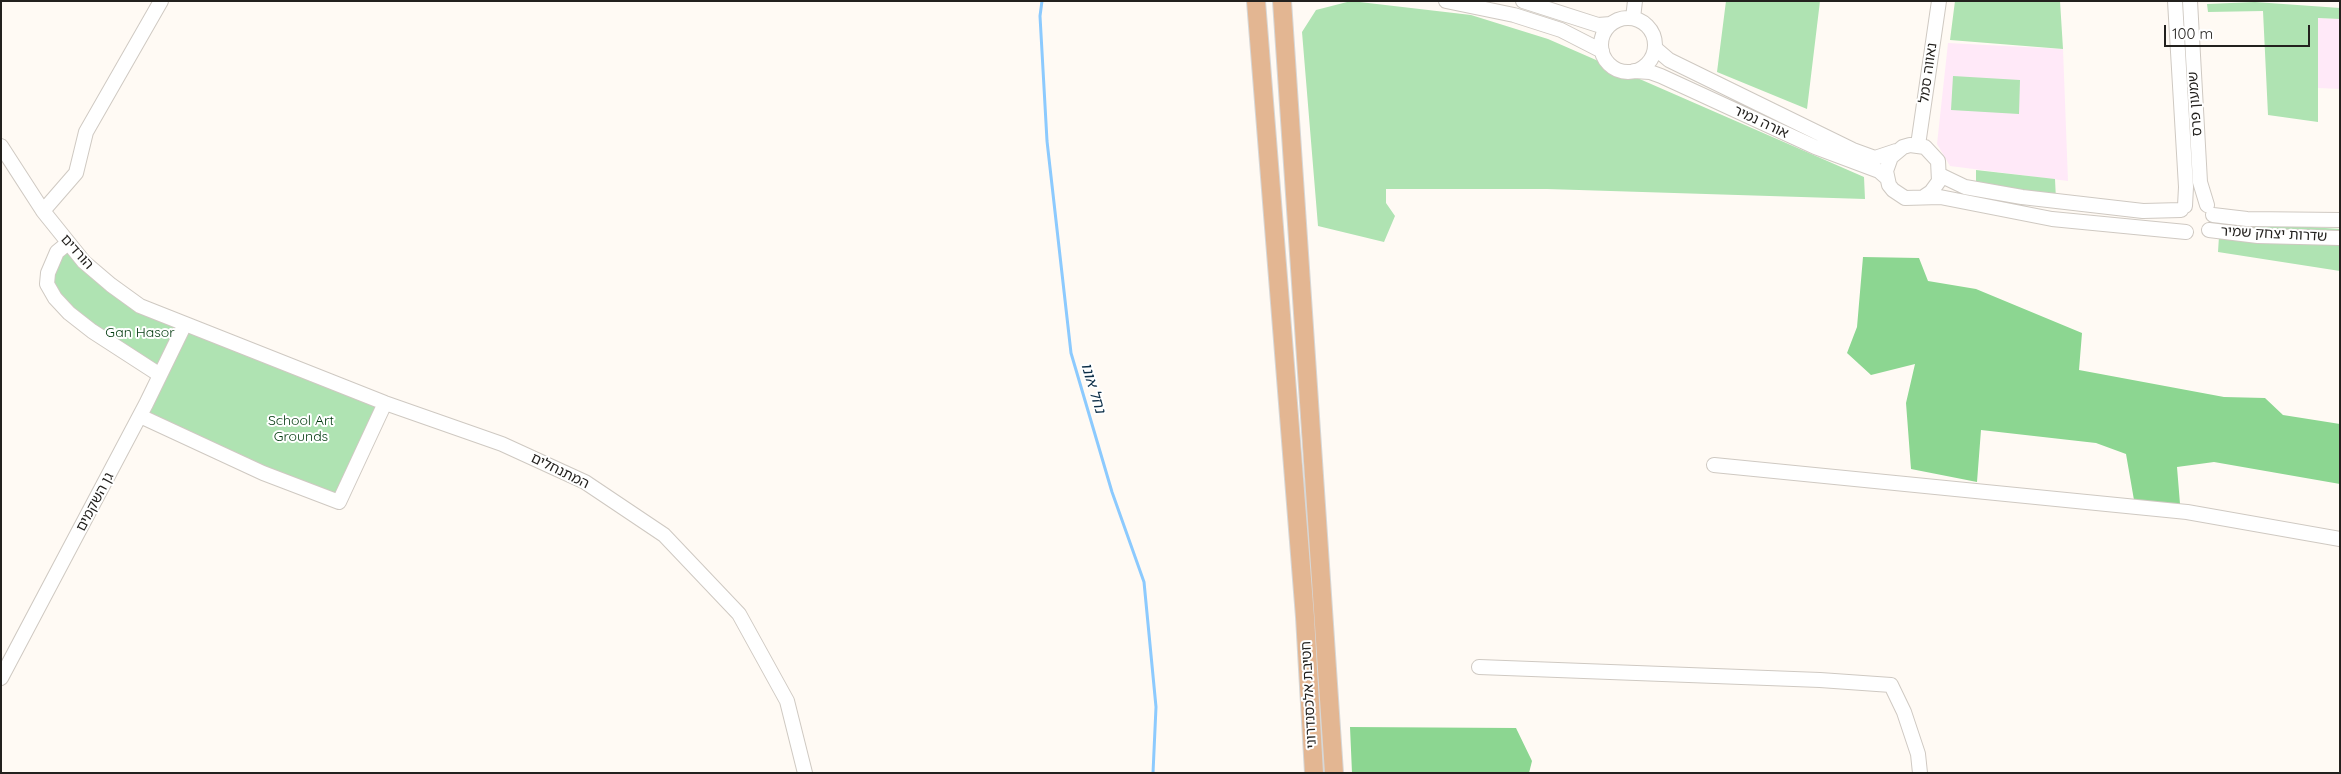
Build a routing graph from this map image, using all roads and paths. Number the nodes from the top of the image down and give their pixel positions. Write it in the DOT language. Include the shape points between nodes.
graph roads {
  1 [pos="161,1"];
  2 [pos="1246,1"];
  3 [pos="1256,1"];
  4 [pos="1282,1"];
  5 [pos="1290,1"];
  6 [pos="1446,1"];
  7 [pos="1524,1"];
  8 [pos="1635,1"];
  9 [pos="1939,1"];
  10 [pos="2175,1"];
  11 [pos="2190,1"];
  12 [pos="1634,18"];
  13 [pos="1284,20"];
  14 [pos="1258,22"];
  15 [pos="1611,24"];
  16 [pos="1655,48"];
  17 [pos="1602,51"];
  18 [pos="1634,71"];
  19 [pos="1918,145"];
  20 [pos="1,146"];
  21 [pos="1896,151"];
  22 [pos="1940,175"];
  23 [pos="1887,178"];
  24 [pos="1925,196"];
  25 [pos="2183,208"];
  26 [pos="2210,210"];
  27 [pos="43,211"];
  28 [pos="2340,220"];
  29 [pos="2209,230"];
  30 [pos="2186,232"];
  31 [pos="2340,238"];
  32 [pos="68,243"];
  33 [pos="185,324"];
  34 [pos="160,375"];
  35 [pos="385,403"];
  36 [pos="140,416"];
  37 [pos="1714,466"];
  38 [pos="2340,539"];
  39 [pos="1479,667"];
  40 [pos="1,678"];
  41 [pos="805,773"];
  42 [pos="1314,773"];
  43 [pos="1334,773"];
  44 [pos="1920,773"];
  1 -- 27 [label="street" via="86,132 76,173"];
  2 -- 14 [label="street"];
  3 -- 14 [label="main road, חטיבת אלכסנדרוני"];
  4 -- 13 [label="main road, חטיבת אלכסנדרוני"];
  5 -- 13 [label="main road"];
  6 -- 17 [label="street" via="1514,15 1561,30"];
  7 -- 15 [label="street" via="1598,25"];
  8 -- 12 [label="street"];
  9 -- 19 [label="street, נאווה סמל"];
  10 -- 25 [label="street, שמעון פרס" via="2186,192"];
  11 -- 26 [label="street, שמעון פרס" via="2200,182"];
  12 -- 15 [label="street"];
  12 -- 16 [label="street" via="1650,28"];
  13 -- 43 [label="main road, חטיבת אלכסנדרוני"];
  14 -- 42 [label="main road, חטיבת אלכסנדרוני" via="1305,617"];
  15 -- 17 [label="street" via="1602,37"];
  16 -- 18 [label="street" via="1646,65"];
  16 -- 21 [label="street, אורה נמיר" via="1669,60 1853,150 1875,158"];
  17 -- 18 [label="street" via="1614,68"];
  18 -- 23 [label="street, אורה נמיר" via="1661,76 1815,147 1879,171"];
  19 -- 21 [label="street"];
  19 -- 22 [label="street" via="1935,156"];
  20 -- 27 [label="street, הורדים"];
  21 -- 23 [label="street" via="1887,164"];
  22 -- 24 [label="street" via="1936,187"];
  22 -- 25 [label="street" via="1965,187 2022,197 2143,211"];
  23 -- 24 [label="street" via="1899,195 1912,199"];
  24 -- 30 [label="street" via="1940,196 2052,219"];
  25 -- 26 [label="street" via="2193,202"];
  25 -- 30 [label="street" via="2179,220"];
  26 -- 28 [label="street, שדרות יצחק שמיר" via="2246,219"];
  26 -- 29 [label="street" via="2213,220"];
  27 -- 32 [label="street, הורדים"];
  29 -- 30 [label="street" via="2195,236"];
  29 -- 31 [label="street, שדרות יצחק שמיר" via="2258,236"];
  32 -- 33 [label="street, הורדים" via="84,262 140,306"];
  32 -- 34 [label="street" via="57,252 48,273 47,284 55,298 92,331"];
  33 -- 34 [label="street, גן השקמים"];
  33 -- 35 [label="street, המתנחלים"];
  34 -- 36 [label="street, גן השקמים"];
  35 -- 36 [label="street" via="339,502 263,473"];
  35 -- 41 [label="street, המתנחלים" via="502,444 585,482 664,535 739,614 787,701"];
  36 -- 40 [label="street, גן השקמים"];
  37 -- 38 [label="street" via="2187,512"];
  39 -- 44 [label="street" via="1891,685 1918,754"];
}
